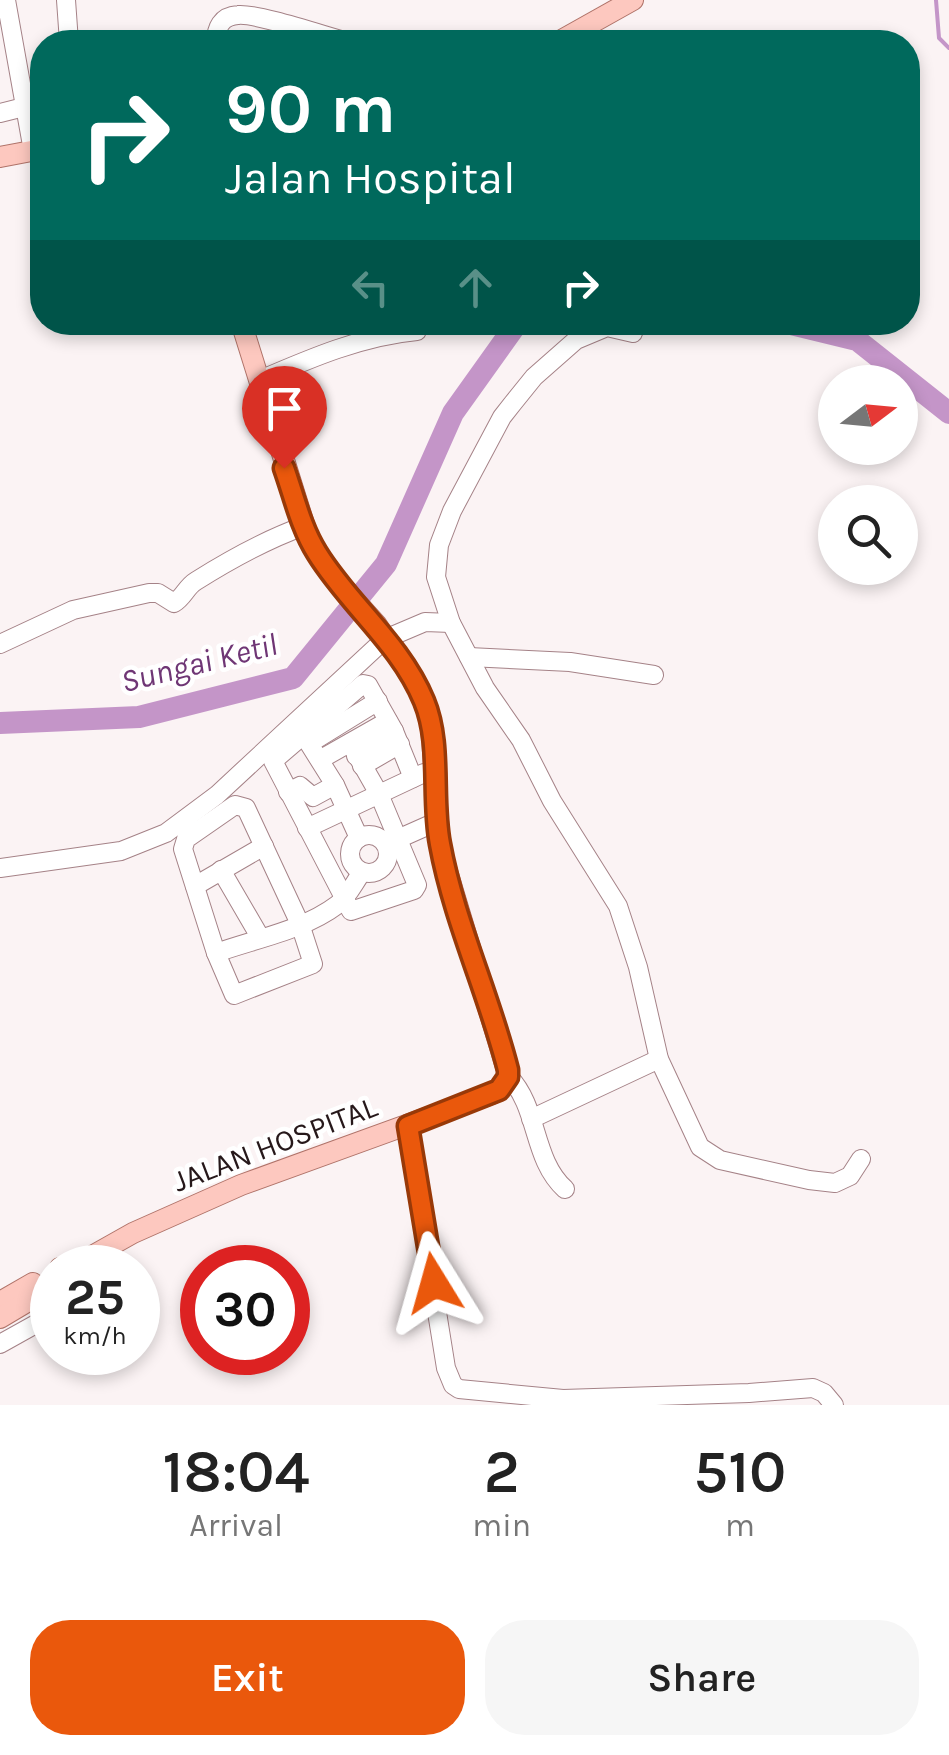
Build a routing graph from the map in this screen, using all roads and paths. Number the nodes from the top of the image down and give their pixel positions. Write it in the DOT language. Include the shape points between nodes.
graph roads {
  1 [pos="6,0"];
  2 [pos="66,0"];
  3 [pos="632,0"];
  4 [pos="68,30"];
  5 [pos="216,30"];
  6 [pos="302,30"];
  7 [pos="579,30"];
  8 [pos="24,107"];
  9 [pos="0,113"];
  10 [pos="30,125"];
  11 [pos="30,152"];
  12 [pos="0,158"];
  13 [pos="245,335"];
  14 [pos="382,335"];
  15 [pos="588,335"];
  16 [pos="260,380"];
  17 [pos="304,526"];
  18 [pos="451,623"];
  19 [pos="381,632"];
  20 [pos="0,644"];
  21 [pos="469,658"];
  22 [pos="654,674"];
  23 [pos="394,732"];
  24 [pos="311,745"];
  25 [pos="356,755"];
  26 [pos="433,768"];
  27 [pos="414,778"];
  28 [pos="335,785"];
  29 [pos="288,792"];
  30 [pos="379,794"];
  31 [pos="347,809"];
  32 [pos="436,822"];
  33 [pos="307,828"];
  34 [pos="360,838"];
  35 [pos="392,841"];
  36 [pos="264,846"];
  37 [pos="0,868"];
  38 [pos="222,870"];
  39 [pos="362,872"];
  40 [pos="195,886"];
  41 [pos="344,899"];
  42 [pos="300,924"];
  43 [pos="260,937"];
  44 [pos="216,953"];
  45 [pos="660,1059"];
  46 [pos="508,1077"];
  47 [pos="530,1119"];
  48 [pos="408,1126"];
  49 [pos="861,1159"];
  50 [pos="565,1189"];
  51 [pos="114,1245"];
  52 [pos="30,1285"];
  53 [pos="30,1301"];
  54 [pos="0,1302"];
  55 [pos="0,1318"];
  56 [pos="30,1328"];
  57 [pos="0,1344"];
  58 [pos="834,1405"];
  1 -- 8 [label="street"];
  2 -- 4 [label="street"];
  3 -- 7 [label="main road"];
  5 -- 6 [label="street" via="240,14"];
  8 -- 9 [label="street"];
  8 -- 10 [label="street"];
  11 -- 12 [label="main road"];
  13 -- 16 [label="main road"];
  14 -- 16 [label="street"];
  15 -- 18 [label="street" via="534,377 502,417 452,510 436,577"];
  16 -- 17 [label="main road"];
  17 -- 19 [label="main road" via="332,575"];
  17 -- 20 [label="street" via="240,552 174,603 149,593 95,603"];
  18 -- 19 [label="street"];
  18 -- 21 [label="street"];
  19 -- 26 [label="main road" via="425,703"];
  19 -- 37 [label="street" via="218,795 166,833 136,848"];
  21 -- 22 [label="street"];
  21 -- 45 [label="street" via="618,906"];
  23 -- 24 [label="street" via="363,684"];
  23 -- 25 [label="street"];
  23 -- 25 [label="street"];
  23 -- 27 [label="street"];
  24 -- 25 [label="street"];
  24 -- 28 [label="street"];
  24 -- 29 [label="street" via="274,761"];
  25 -- 30 [label="street"];
  26 -- 27 [label="street"];
  26 -- 32 [label="main road"];
  27 -- 30 [label="street"];
  28 -- 29 [label="street" via="313,797 300,786"];
  28 -- 31 [label="street"];
  29 -- 33 [label="street"];
  30 -- 31 [label="street"];
  30 -- 35 [label="street"];
  31 -- 33 [label="street"];
  31 -- 34 [label="street"];
  32 -- 35 [label="street"];
  32 -- 46 [label="main road"];
  33 -- 41 [label="street"];
  34 -- 35 [label="street"];
  34 -- 39 [label="street" via="351,860"];
  35 -- 39 [label="street" via="383,866"];
  35 -- 41 [label="street" via="417,879 414,890 355,912"];
  36 -- 38 [label="street"];
  36 -- 40 [label="street" via="246,808 235,805 184,843"];
  36 -- 42 [label="street"];
  38 -- 40 [label="street"];
  38 -- 43 [label="street"];
  39 -- 41 [label="street"];
  40 -- 44 [label="street"];
  41 -- 42 [label="street"];
  42 -- 43 [label="street"];
  42 -- 44 [label="street" via="312,966 240,994 231,993"];
  43 -- 44 [label="street"];
  45 -- 47 [label="street"];
  45 -- 49 [label="street" via="694,1136 712,1156 826,1183 850,1176"];
  46 -- 47 [label="street"];
  46 -- 48 [label="main road, JALAN HOSPITAL" via="492,1094"];
  47 -- 50 [label="street" via="546,1164"];
  48 -- 51 [label="main road, JALAN HOSPITAL" via="241,1185"];
  48 -- 58 [label="street" via="446,1368 459,1389 563,1398 812,1388"];
  52 -- 54 [label="main road"];
  53 -- 55 [label="main road"];
  56 -- 57 [label="street"];
}
